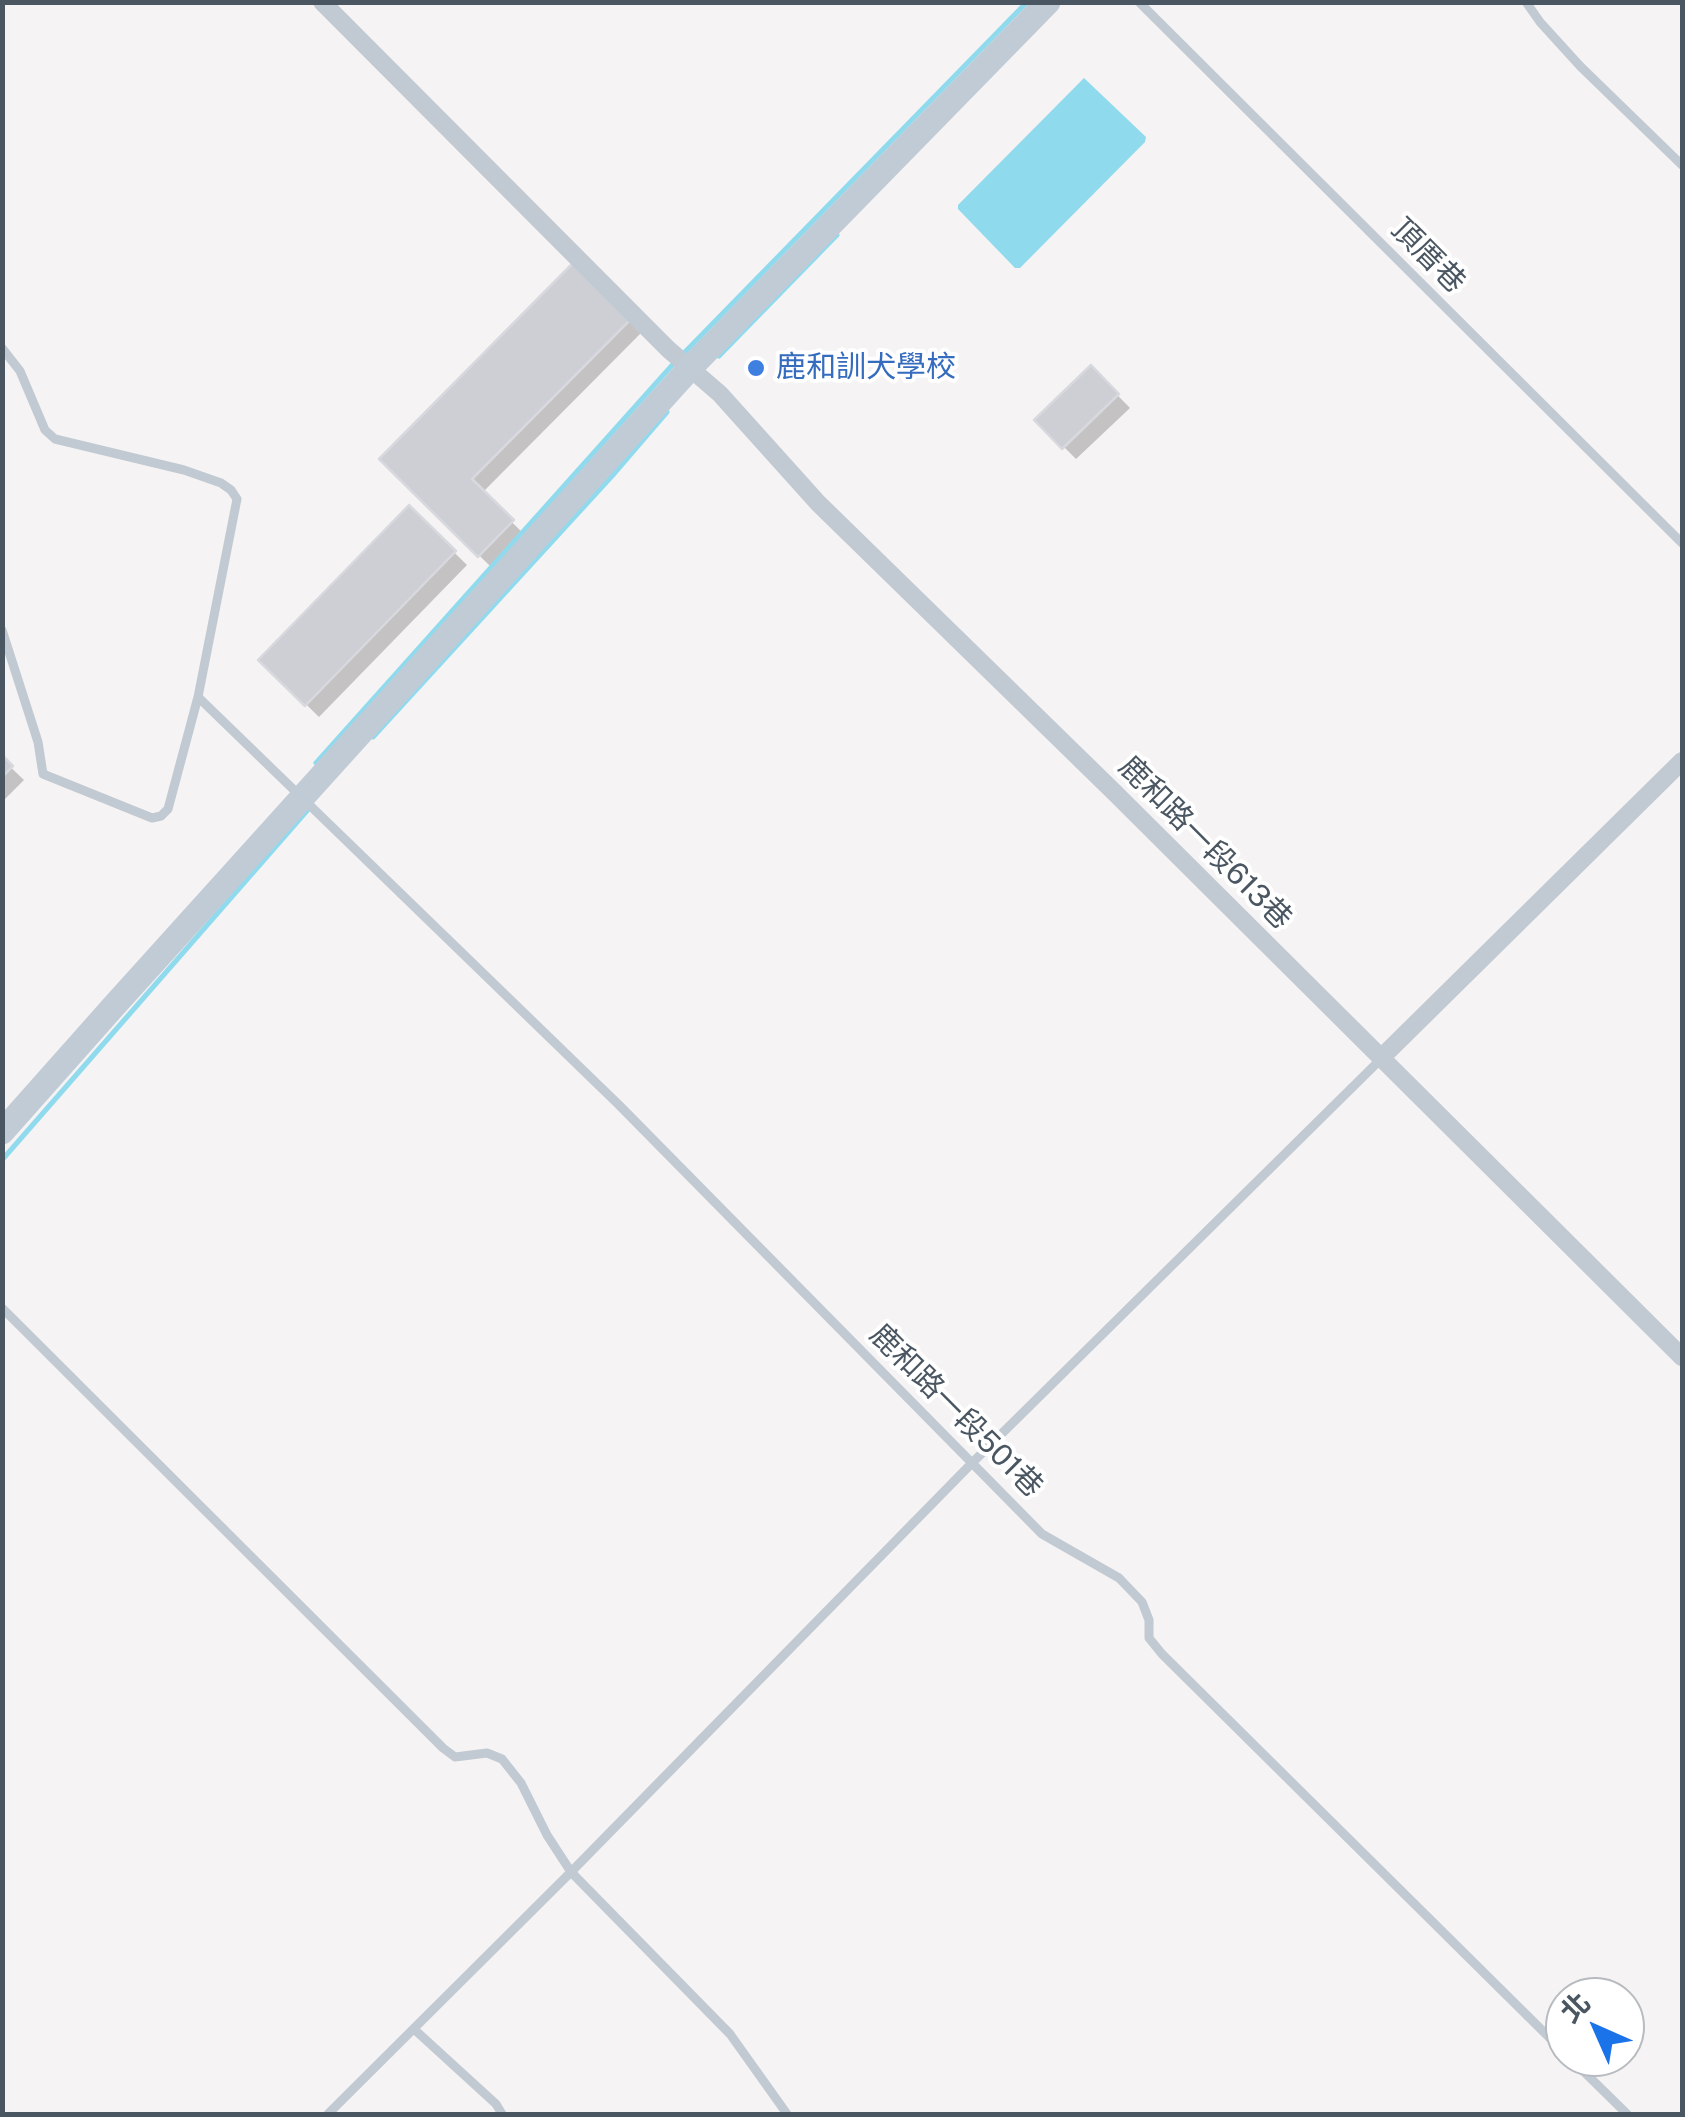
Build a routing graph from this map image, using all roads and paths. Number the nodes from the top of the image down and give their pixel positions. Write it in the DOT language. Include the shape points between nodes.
graph roads {
  1 [pos="322,2"];
  2 [pos="1048,2"];
  3 [pos="1140,2"];
  4 [pos="1526,2"];
  5 [pos="1682,165"];
  6 [pos="2,348"];
  7 [pos="691,367"];
  8 [pos="1682,543"];
  9 [pos="2,630"];
  10 [pos="198,698"];
  11 [pos="1682,760"];
  12 [pos="302,797"];
  13 [pos="1382,1058"];
  14 [pos="2,1132"];
  15 [pos="2,1308"];
  16 [pos="1682,1357"];
  17 [pos="972,1463"];
  18 [pos="571,1872"];
  19 [pos="415,2030"];
  20 [pos="1545,2033"];
  21 [pos="1589,2077"];
  22 [pos="328,2114"];
  23 [pos="502,2114"];
  24 [pos="787,2114"];
  25 [pos="1627,2114"];
  1 -- 7 [label="street, 鹿和路一段613巷"];
  2 -- 7 [label="street"];
  3 -- 8 [label="lane, 頂厝巷"];
  4 -- 5 [label="lane" via="1580,66"];
  6 -- 10 [label="lane" via="55,438 184,470 221,483 238,499"];
  7 -- 12 [label="street"];
  7 -- 13 [label="street, 鹿和路一段613巷" via="818,503"];
  9 -- 10 [label="lane" via="43,774 152,818 168,809"];
  10 -- 12 [label="lane, 鹿和路一段501巷"];
  11 -- 13 [label="street"];
  12 -- 14 [label="street"];
  12 -- 17 [label="lane, 鹿和路一段501巷" via="619,1104"];
  13 -- 16 [label="street, 鹿和路一段613巷"];
  13 -- 17 [label="lane"];
  15 -- 18 [label="lane" via="443,1748 455,1757 487,1753 502,1759"];
  17 -- 18 [label="lane"];
  17 -- 20 [label="lane, 鹿和路一段501巷" via="1042,1534 1119,1578 1142,1602 1149,1638 1162,1654"];
  18 -- 19 [label="lane"];
  18 -- 24 [label="lane" via="730,2034"];
  19 -- 22 [label="lane"];
  19 -- 23 [label="lane"];
  21 -- 25 [label="lane, 鹿和路一段501巷"];
}
